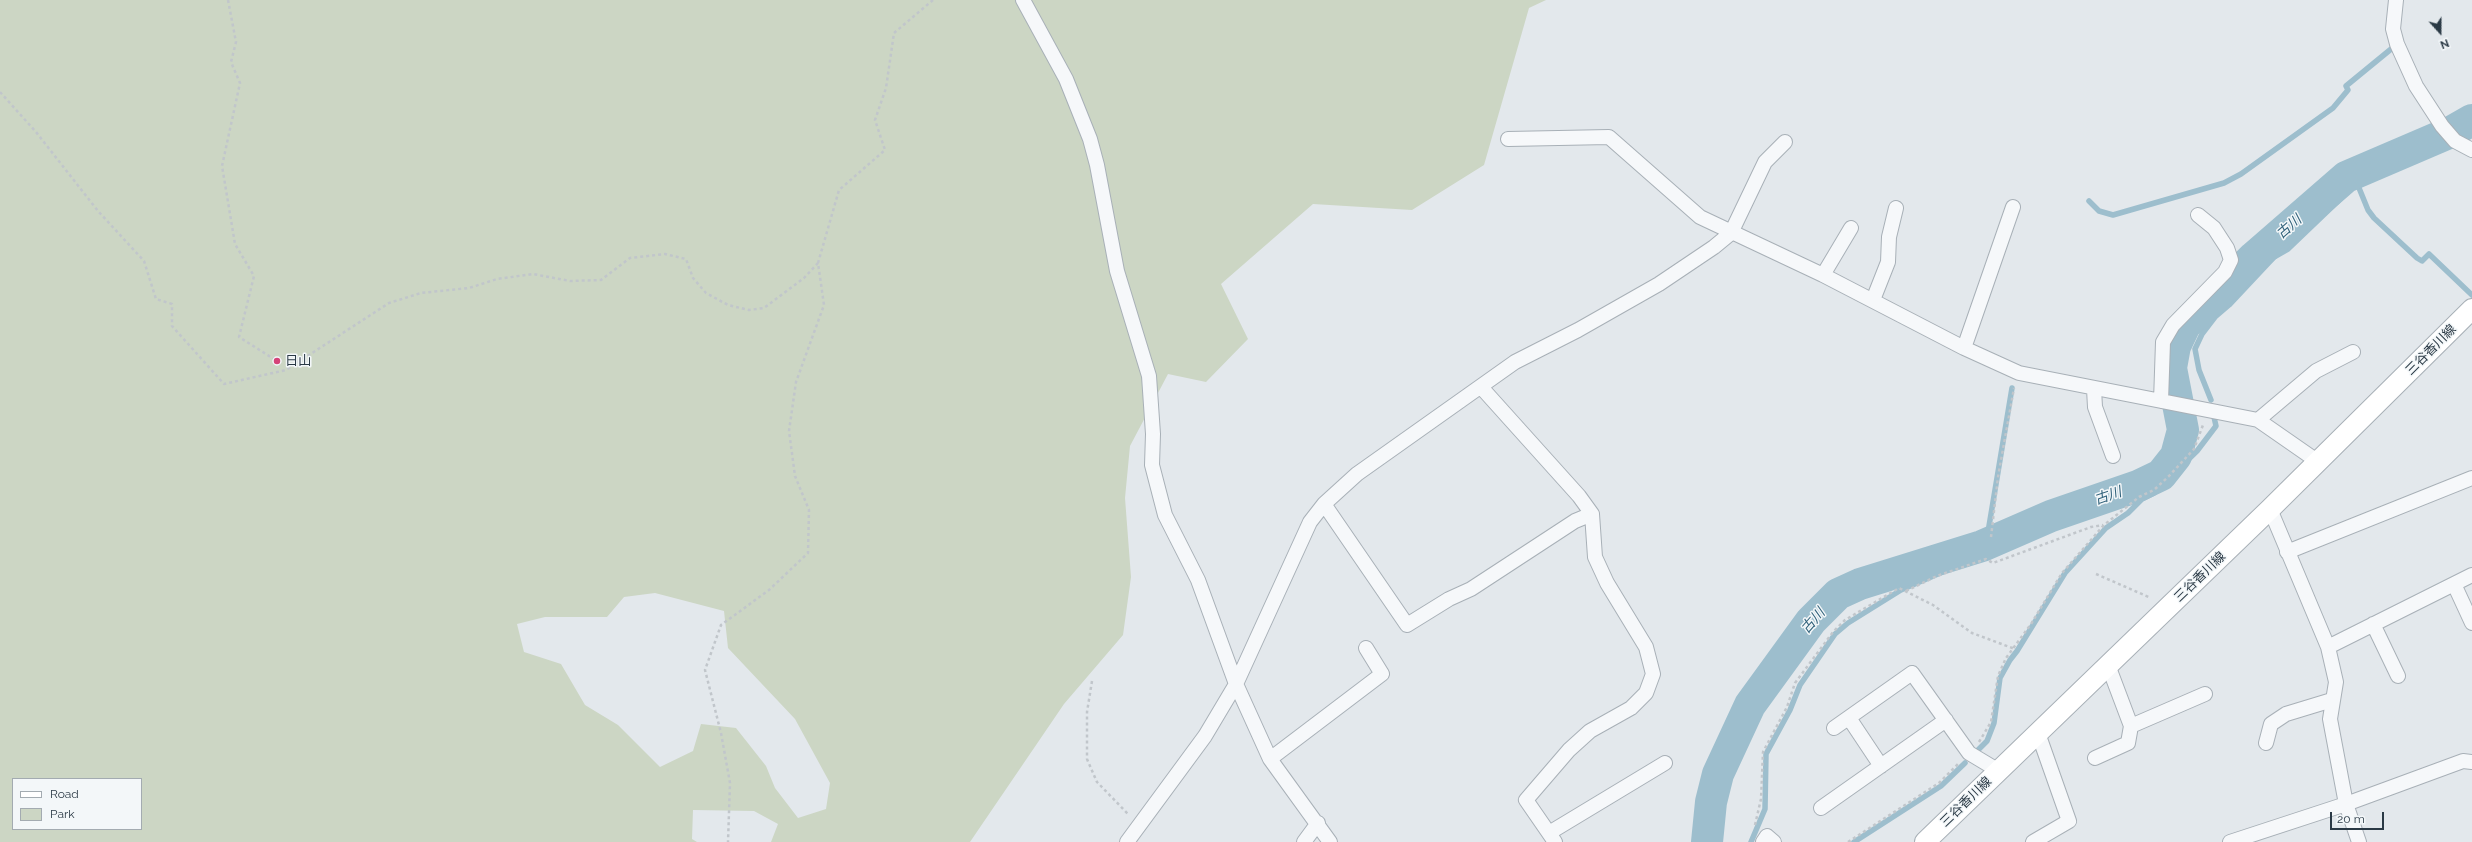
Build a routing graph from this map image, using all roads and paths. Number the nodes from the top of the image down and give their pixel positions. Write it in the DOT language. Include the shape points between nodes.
graph roads {
  1 [pos="228,0"];
  2 [pos="933,0"];
  3 [pos="1023,0"];
  4 [pos="2396,0"];
  5 [pos="0,92"];
  6 [pos="1508,139"];
  7 [pos="1785,142"];
  8 [pos="2472,150"];
  9 [pos="2013,207"];
  10 [pos="1896,208"];
  11 [pos="2198,215"];
  12 [pos="1851,228"];
  13 [pos="1731,233"];
  14 [pos="818,263"];
  15 [pos="1823,275"];
  16 [pos="1873,300"];
  17 [pos="2472,309"];
  18 [pos="1964,348"];
  19 [pos="2353,352"];
  20 [pos="277,361"];
  21 [pos="2015,383"];
  22 [pos="1480,386"];
  23 [pos="2094,389"];
  24 [pos="2166,402"];
  25 [pos="2209,410"];
  26 [pos="2258,420"];
  27 [pos="2113,456"];
  28 [pos="2317,462"];
  29 [pos="2472,478"];
  30 [pos="1324,504"];
  31 [pos="2270,509"];
  32 [pos="1592,514"];
  33 [pos="2104,525"];
  34 [pos="1991,537"];
  35 [pos="2287,552"];
  36 [pos="2096,574"];
  37 [pos="2472,575"];
  38 [pos="2454,584"];
  39 [pos="1906,591"];
  40 [pos="2170,605"];
  41 [pos="2472,623"];
  42 [pos="2373,624"];
  43 [pos="2328,647"];
  44 [pos="1366,648"];
  45 [pos="2015,649"];
  46 [pos="2108,665"];
  47 [pos="2398,676"];
  48 [pos="1092,681"];
  49 [pos="1236,684"];
  50 [pos="2206,694"];
  51 [pos="2332,700"];
  52 [pos="1849,718"];
  53 [pos="1946,720"];
  54 [pos="2131,726"];
  55 [pos="1834,728"];
  56 [pos="2038,733"];
  57 [pos="2266,743"];
  58 [pos="1969,753"];
  59 [pos="2095,758"];
  60 [pos="1270,759"];
  61 [pos="2469,760"];
  62 [pos="1664,763"];
  63 [pos="1881,766"];
  64 [pos="1998,771"];
  65 [pos="2346,804"];
  66 [pos="1821,808"];
  67 [pos="1318,823"];
  68 [pos="1140,826"];
  69 [pos="1754,828"];
  70 [pos="1552,837"];
  71 [pos="728,842"];
  72 [pos="1127,842"];
  73 [pos="1304,842"];
  74 [pos="1330,842"];
  75 [pos="1763,842"];
  76 [pos="1774,842"];
  77 [pos="1848,842"];
  78 [pos="1925,842"];
  79 [pos="2033,842"];
  80 [pos="2230,842"];
  81 [pos="2359,842"];
  1 -- 20 [label="path" via="236,42 231,62 240,83 222,166 235,244 254,276 239,337"];
  2 -- 14 [label="path" via="894,33 886,88 875,120 885,150 839,190"];
  3 -- 49 [label="street" via="1066,79 1090,140 1117,271 1149,376 1154,434 1152,465 1158,490 1165,514 1198,580"];
  4 -- 8 [label="street" via="2392,17 2397,44 2416,86 2455,141"];
  5 -- 14 [label="path" via="36,132 98,212 144,261 156,299 172,304 172,326 224,384 286,370 389,304 421,293 469,288 497,279 533,274 570,281 600,280 630,258 666,254 686,259 693,278 706,293 728,305 750,310 764,308 804,278"];
  6 -- 13 [label="street" via="1608,137 1700,217"];
  7 -- 13 [label="street" via="1765,162"];
  9 -- 18 [label="street"];
  10 -- 16 [label="street" via="1889,237 1888,262"];
  11 -- 24 [label="street" via="2214,228 2227,248 2231,260 2225,272 2173,325 2163,342"];
  12 -- 15 [label="street"];
  13 -- 15 [label="street"];
  13 -- 22 [label="street" via="1659,284 1515,362"];
  14 -- 71 [label="path" via="824,305 796,382 789,431 795,476 809,510 808,553 769,590 721,625 705,670 721,733 730,783"];
  15 -- 16 [label="street"];
  16 -- 18 [label="street"];
  17 -- 28 [label="main road, 三谷香川線"];
  18 -- 23 [label="street" via="2019,373"];
  19 -- 26 [label="street" via="2316,371"];
  21 -- 34 [label="path" via="1998,477"];
  22 -- 30 [label="street" via="1357,474"];
  22 -- 32 [label="street" via="1580,496"];
  23 -- 24 [label="street"];
  23 -- 27 [label="street" via="2095,407"];
  24 -- 25 [label="street"];
  25 -- 26 [label="street"];
  25 -- 33 [label="path" via="2194,449 2154,490 2139,497"];
  26 -- 28 [label="street"];
  28 -- 31 [label="main road, 三谷香川線"];
  29 -- 35 [label="street"];
  30 -- 32 [label="street" via="1407,625 1449,599 1471,589 1575,521"];
  30 -- 49 [label="street" via="1310,522"];
  31 -- 35 [label="street"];
  31 -- 40 [label="main road, 三谷香川線"];
  32 -- 70 [label="street" via="1595,557 1607,583 1646,647 1653,674 1646,693 1631,708 1590,732 1569,750 1526,800"];
  33 -- 39 [label="path" via="2091,527 1992,563 1986,559 1937,576"];
  33 -- 45 [label="path" via="2071,559"];
  35 -- 43 [label="street"];
  36 -- 40 [label="path" via="2142,596"];
  37 -- 38 [label="street"];
  38 -- 41 [label="street"];
  38 -- 42 [label="street"];
  39 -- 45 [label="path" via="1933,605 1972,633"];
  39 -- 69 [label="path" via="1899,588 1844,620 1795,683 1763,752 1762,799"];
  40 -- 46 [label="main road, 三谷香川線"];
  42 -- 43 [label="street"];
  42 -- 47 [label="street"];
  43 -- 51 [label="street" via="2336,682"];
  44 -- 60 [label="street" via="1382,674"];
  45 -- 58 [label="path" via="2006,658 1998,676 1991,722 1985,735"];
  46 -- 54 [label="street"];
  46 -- 56 [label="main road, 三谷香川線"];
  48 -- 68 [label="path" via="1087,712 1087,759 1097,782"];
  49 -- 60 [label="street"];
  49 -- 68 [label="street" via="1205,736"];
  50 -- 54 [label="street"];
  51 -- 57 [label="street" via="2286,714 2271,724"];
  51 -- 65 [label="street" via="2330,719"];
  52 -- 53 [label="street" via="1912,673"];
  52 -- 55 [label="street"];
  52 -- 63 [label="street"];
  53 -- 58 [label="street"];
  53 -- 63 [label="street"];
  54 -- 59 [label="street" via="2128,744"];
  56 -- 64 [label="main road, 三谷香川線"];
  56 -- 79 [label="street" via="2069,821"];
  58 -- 64 [label="street"];
  58 -- 77 [label="path" via="1939,783"];
  60 -- 67 [label="street"];
  61 -- 65 [label="street"];
  62 -- 70 [label="street"];
  63 -- 66 [label="street"];
  64 -- 78 [label="main road, 三谷香川線"];
  65 -- 80 [label="street"];
  65 -- 81 [label="street"];
  67 -- 73 [label="street"];
  67 -- 74 [label="street"];
  68 -- 72 [label="street"];
  75 -- 76 [label="street" via="1766,836"];
}
